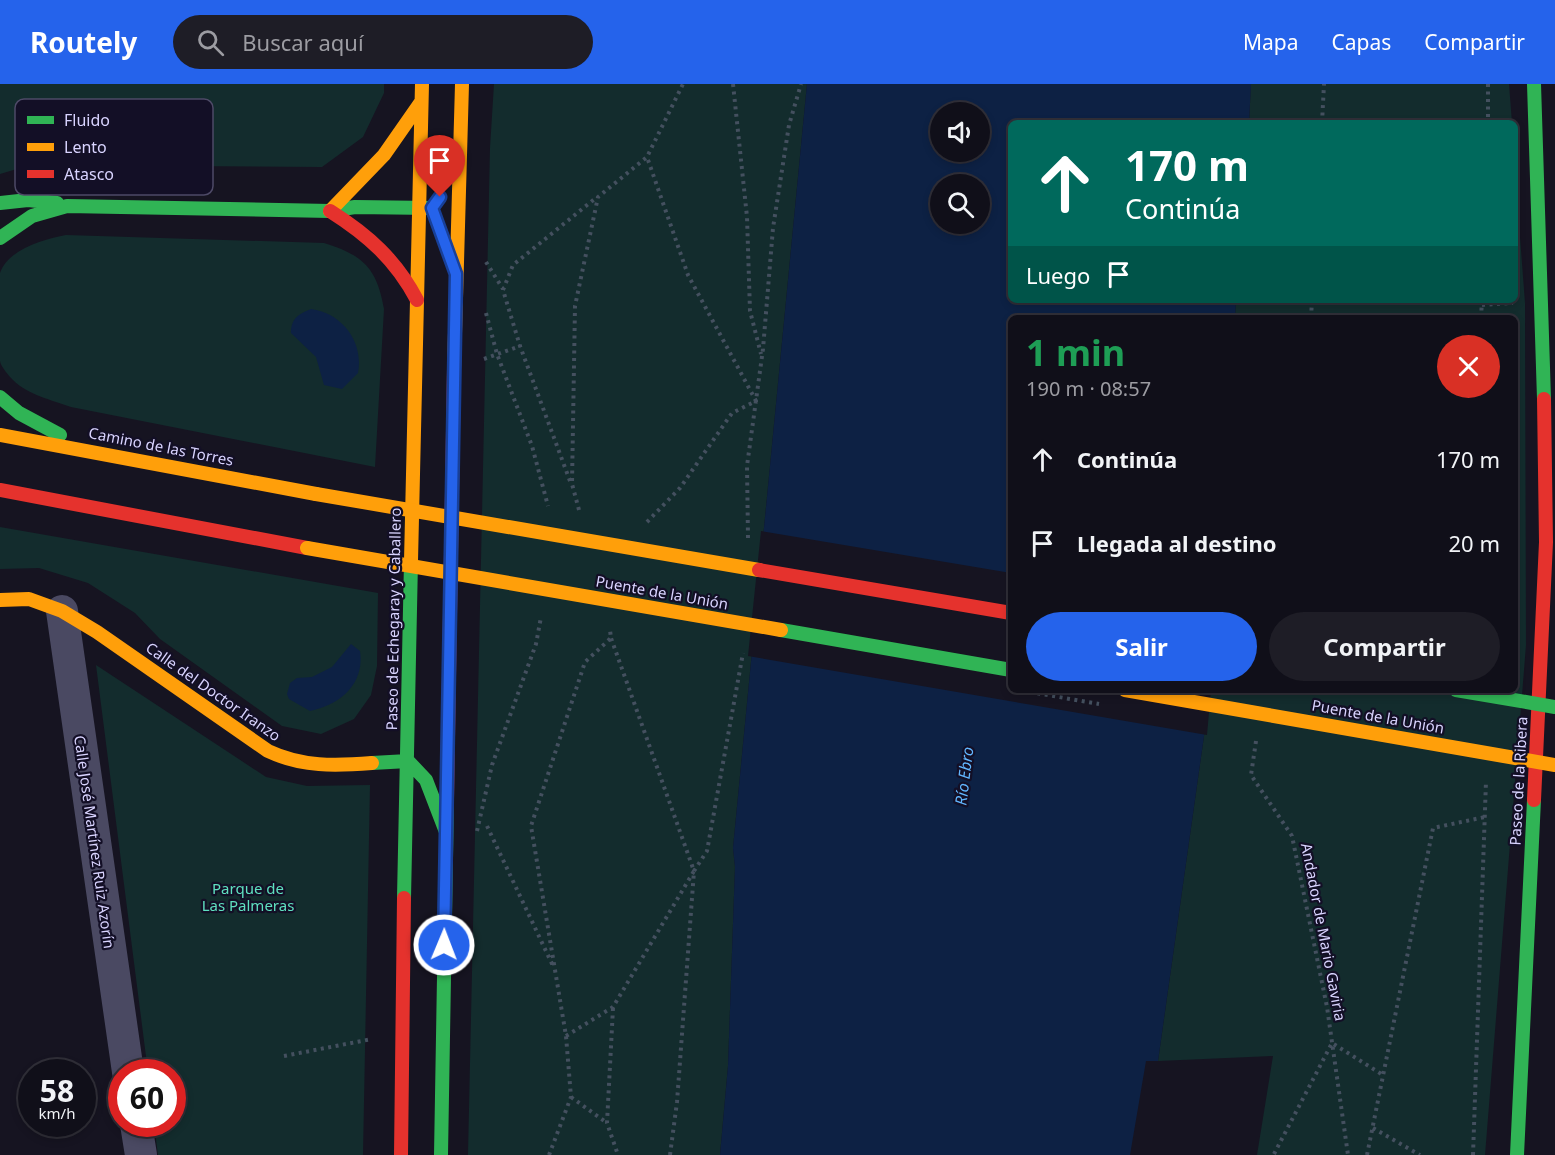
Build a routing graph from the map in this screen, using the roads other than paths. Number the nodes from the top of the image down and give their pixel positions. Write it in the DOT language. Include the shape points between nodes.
graph roads {
  1 [pos="422,84"];
  2 [pos="462,84"];
  3 [pos="1534,84"];
  4 [pos="421,102"];
  5 [pos="459,167"];
  6 [pos="0,203"];
  7 [pos="434,205"];
  8 [pos="67,206"];
  9 [pos="330,211"];
  10 [pos="0,238"];
  11 [pos="445,241"];
  12 [pos="456,274"];
  13 [pos="417,301"];
  14 [pos="0,397"];
  15 [pos="1550,398"];
  16 [pos="0,435"];
  17 [pos="89,450"];
  18 [pos="0,490"];
  19 [pos="0,600"];
  20 [pos="62,610"];
  21 [pos="1008,612"];
  22 [pos="1008,669"];
  23 [pos="1142,693"];
  24 [pos="1473,693"];
  25 [pos="1555,707"];
  26 [pos="408,761"];
  27 [pos="1555,765"];
  28 [pos="447,834"];
  29 [pos="126,1059"];
  30 [pos="138,1137"];
  31 [pos="141,1155"];
  32 [pos="401,1155"];
  33 [pos="441,1155"];
  34 [pos="1517,1155"];
  1 -- 4 [label="main road, Paseo de Echegaray y Caballero"];
  2 -- 5 [label="main road"];
  3 -- 15 [label="main road, Paseo de la Ribera"];
  4 -- 7 [label="main road, Paseo de Echegaray y Caballero"];
  4 -- 9 [label="main road" via="384,155"];
  5 -- 7 [label="main road"];
  5 -- 12 [label="main road"];
  6 -- 8 [label="main road" via="46,200"];
  7 -- 9 [label="main road"];
  7 -- 13 [label="main road, Paseo de Echegaray y Caballero"];
  8 -- 9 [label="main road"];
  8 -- 10 [label="main road" via="32,216"];
  9 -- 13 [label="main road" via="388,253"];
  11 -- 12 [label="main road"];
  12 -- 28 [label="main road"];
  13 -- 26 [label="main road, Paseo de Echegaray y Caballero"];
  14 -- 17 [label="main road" via="19,413"];
  15 -- 34 [label="main road, Paseo de la Ribera"];
  16 -- 17 [label="main road, Camino de las Torres"];
  17 -- 21 [label="main road, Camino de las Torres, bridge" via="316,494"];
  18 -- 22 [label="main road, Puente de la Unión, bridge" via="307,548"];
  19 -- 20 [label="main road, Calle del Doctor Iranzo" via="29,599"];
  20 -- 26 [label="main road, Calle del Doctor Iranzo" via="279,758 313,765"];
  20 -- 29 [label="street, Calle José Martínez Ruiz Azorín"];
  23 -- 27 [label="main road, Puente de la Unión, bridge"];
  24 -- 25 [label="main road, bridge"];
  26 -- 28 [label="main road" via="426,780"];
  26 -- 32 [label="main road, Paseo de Echegaray y Caballero"];
  28 -- 33 [label="main road"];
  30 -- 31 [label="street"];
}
